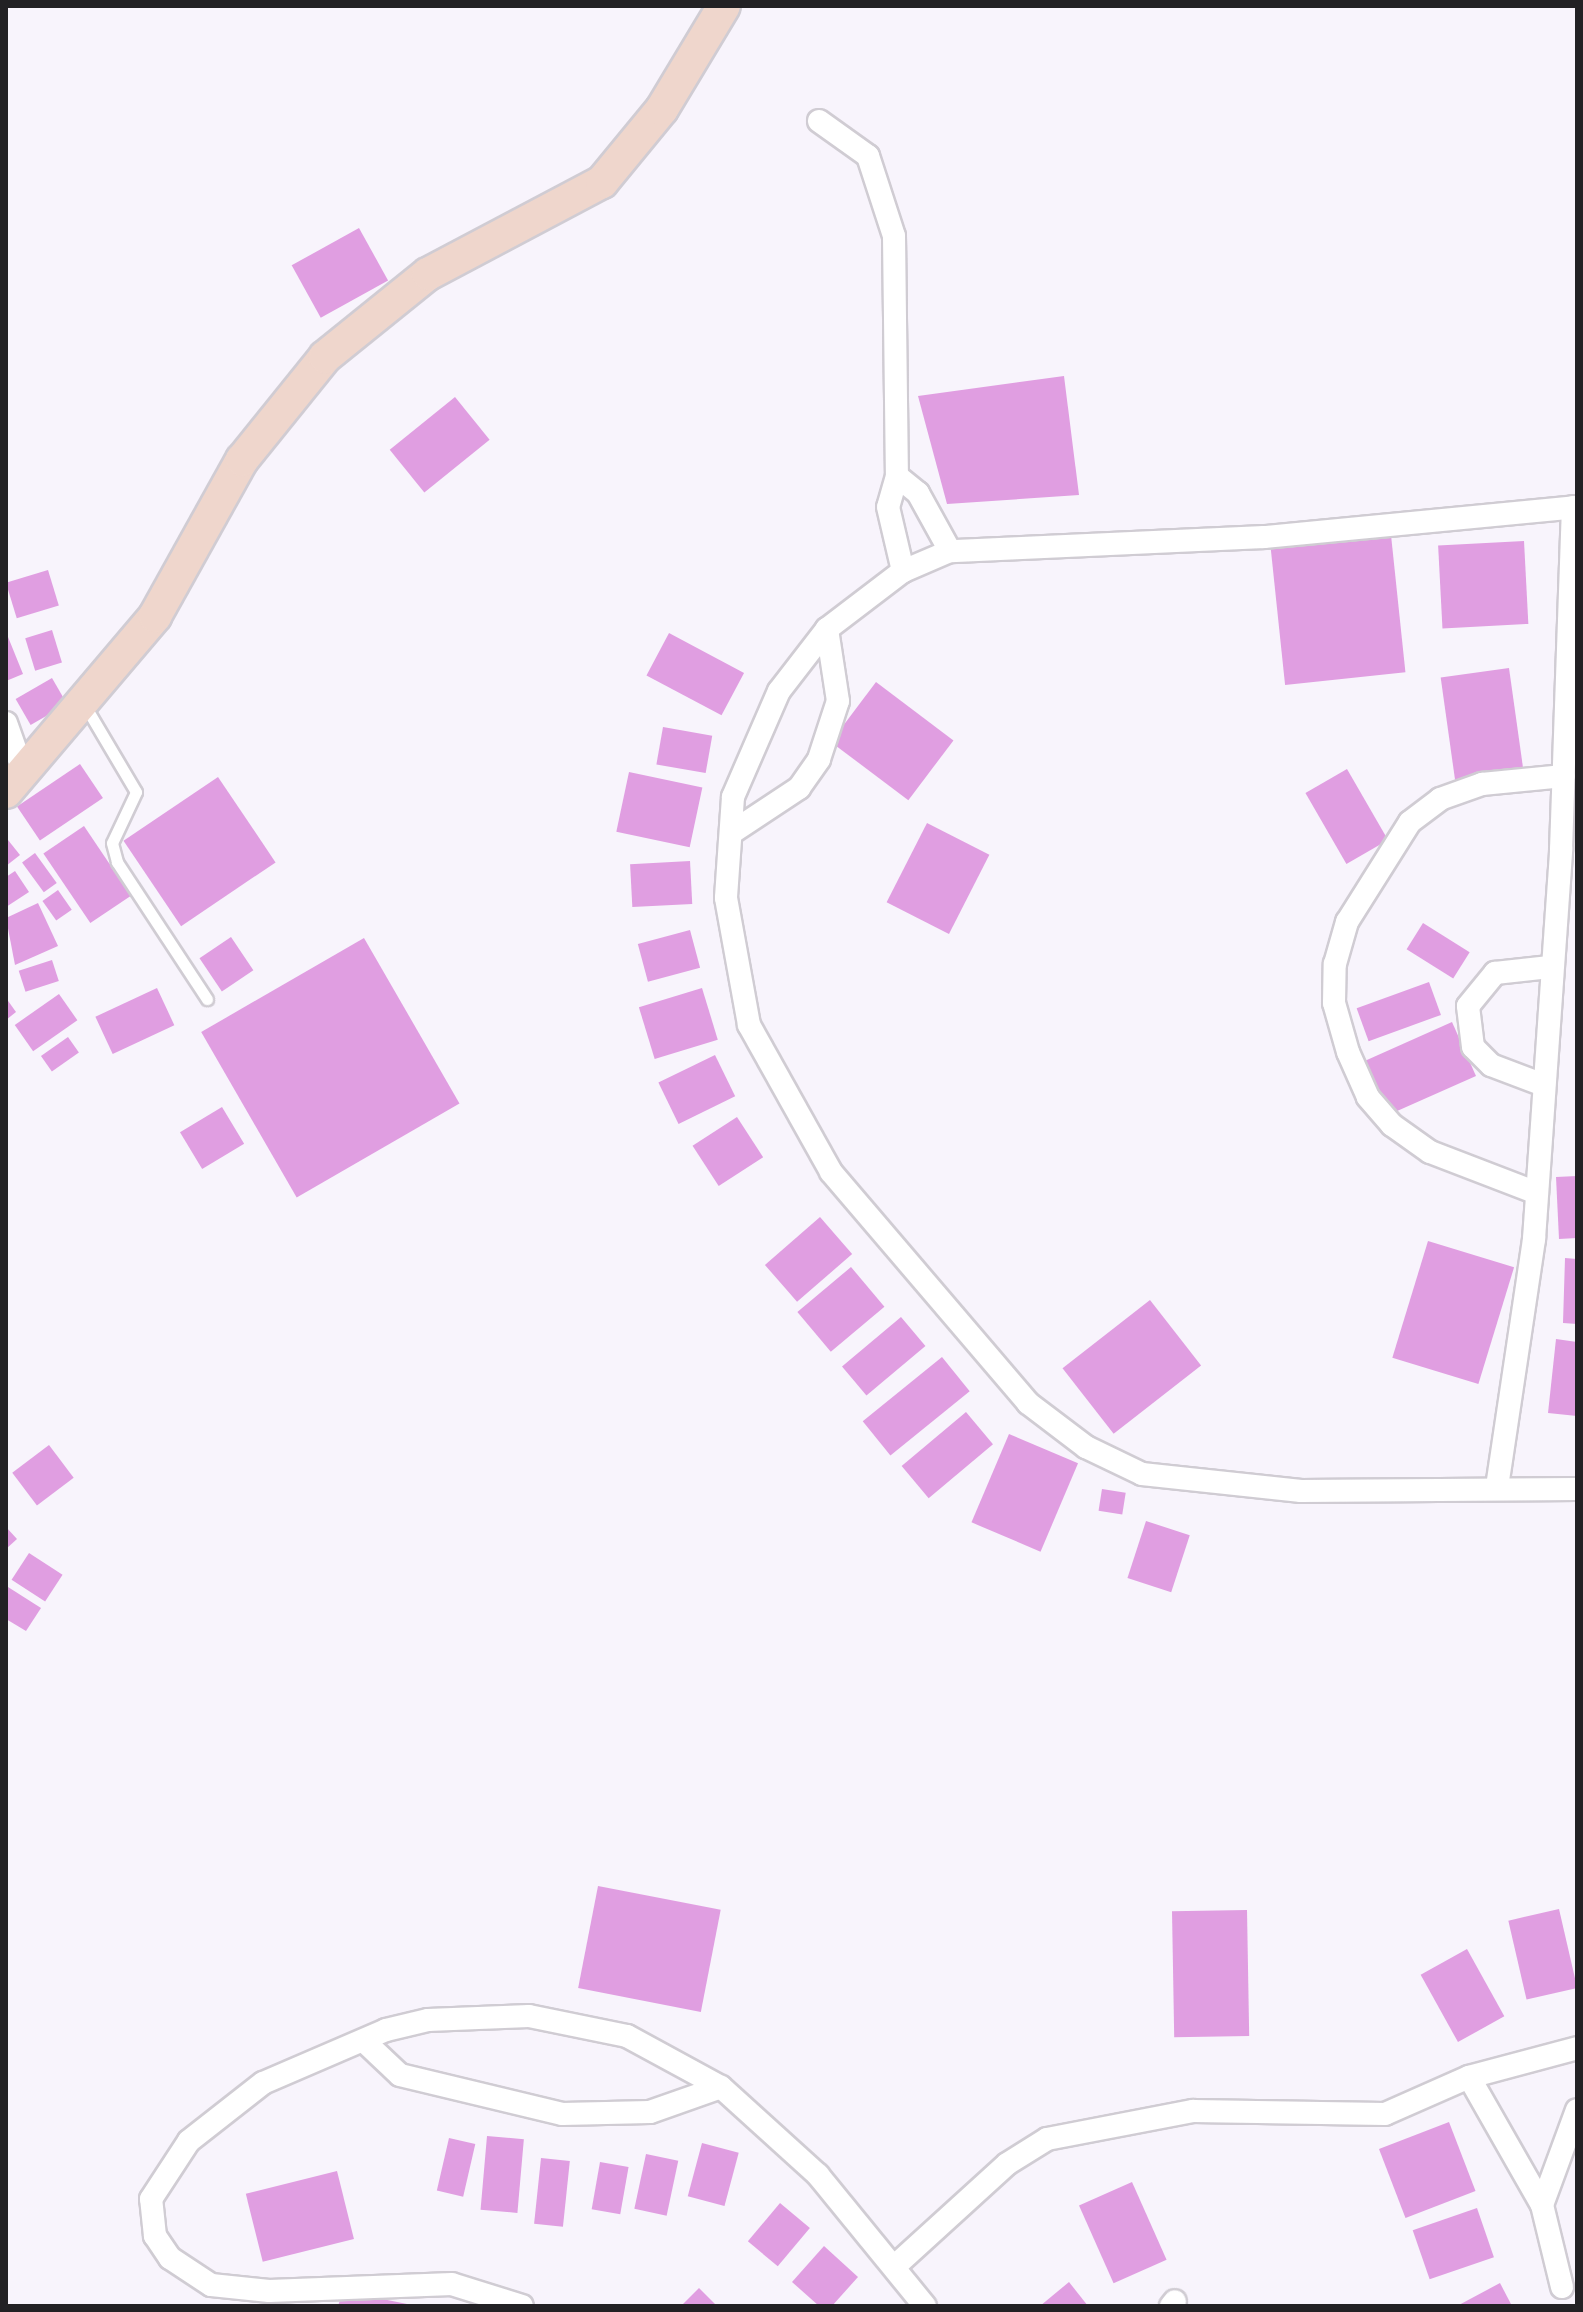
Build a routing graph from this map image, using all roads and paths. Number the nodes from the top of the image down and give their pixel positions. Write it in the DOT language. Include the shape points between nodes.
graph roads {
  1 [pos="724,6"];
  2 [pos="819,121"];
  3 [pos="897,476"];
  4 [pos="1575,507"];
  5 [pos="950,551"];
  6 [pos="903,571"];
  7 [pos="827,629"];
  8 [pos="84,704"];
  9 [pos="6,723"];
  10 [pos="1564,776"];
  11 [pos="14,782"];
  12 [pos="731,833"];
  13 [pos="1550,967"];
  14 [pos="207,999"];
  15 [pos="1541,1084"];
  16 [pos="1537,1193"];
  17 [pos="1497,1487"];
  18 [pos="1577,1489"];
  19 [pos="365,2042"];
  20 [pos="1577,2048"];
  21 [pos="1469,2077"];
  22 [pos="721,2087"];
  23 [pos="1577,2110"];
  24 [pos="1542,2205"];
  25 [pos="895,2266"];
  26 [pos="1562,2287"];
  27 [pos="522,2306"];
  28 [pos="925,2306"];
  1 -- 8 [label="main road" via="662,109 602,182 428,274 314,368 242,460 155,616"];
  2 -- 3 [label="street" via="868,156 894,236"];
  3 -- 5 [label="street" via="918,493"];
  3 -- 6 [label="street" via="889,529"];
  4 -- 5 [label="street" via="1250,538"];
  4 -- 10 [label="street"];
  5 -- 6 [label="street"];
  6 -- 7 [label="street"];
  7 -- 12 [label="street" via="796,663 752,743 733,797"];
  7 -- 12 [label="street" via="838,701 819,759 799,788"];
  8 -- 11 [label="main road"];
  8 -- 14 [label="lane" via="136,792 112,843 117,862"];
  9 -- 11 [label="street"];
  10 -- 13 [label="street"];
  10 -- 16 [label="street" via="1482,784 1440,799 1410,822 1377,863 1347,922 1335,964 1334,1003 1348,1052 1368,1097 1392,1125 1452,1162"];
  12 -- 17 [label="street" via="731,956 765,1058 831,1172 1028,1403 1086,1447 1142,1474 1301,1491"];
  13 -- 15 [label="street"];
  13 -- 15 [label="street" via="1495,973 1468,1006 1473,1047 1491,1065"];
  15 -- 16 [label="street"];
  16 -- 17 [label="street"];
  17 -- 18 [label="street"];
  19 -- 22 [label="street" via="428,2020 529,2016 627,2036"];
  19 -- 22 [label="street" via="400,2075 562,2114 650,2112"];
  19 -- 27 [label="street" via="263,2083 189,2141 151,2199 155,2236 193,2277 226,2288 452,2284"];
  20 -- 21 [label="street"];
  21 -- 24 [label="street"];
  21 -- 25 [label="street" via="1385,2114 1193,2111 1047,2139 1007,2164"];
  22 -- 25 [label="street" via="818,2175"];
  23 -- 24 [label="street"];
  24 -- 26 [label="street"];
  25 -- 28 [label="street"];
}
